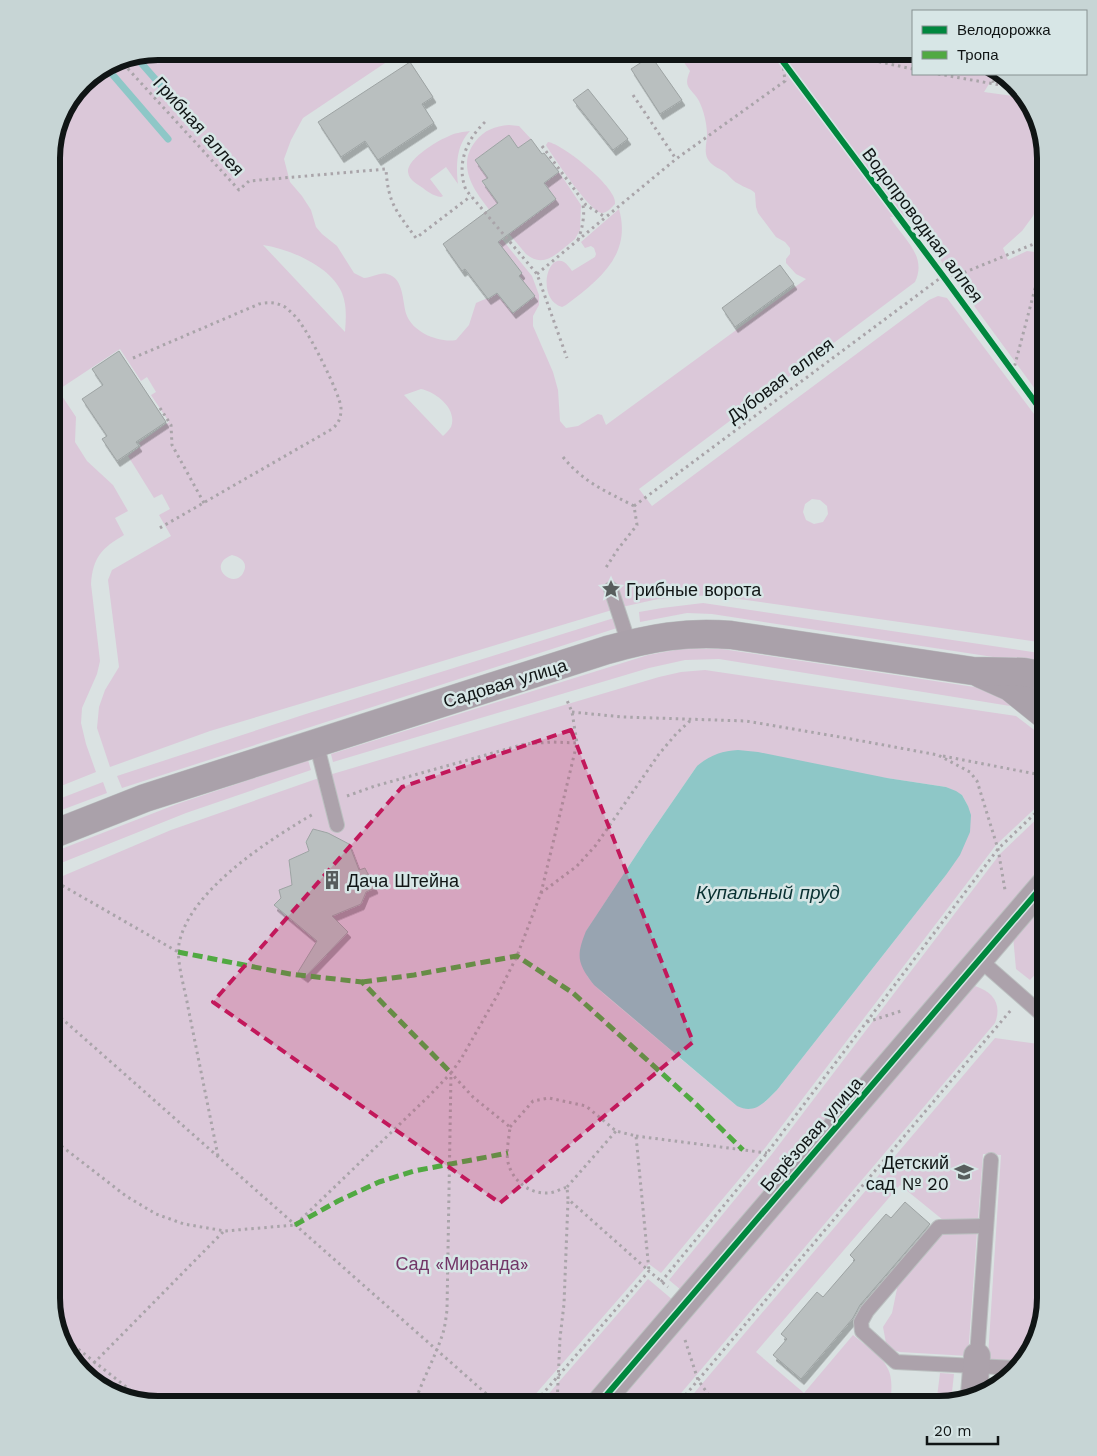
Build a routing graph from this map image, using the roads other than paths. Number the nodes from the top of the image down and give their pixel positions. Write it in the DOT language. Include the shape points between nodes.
graph roads {
  1 [pos="611,589"];
  2 [pos="629,644"];
  3 [pos="973,671"];
  4 [pos="1037,675"];
  5 [pos="1037,709"];
  6 [pos="316,742"];
  7 [pos="336,825"];
  8 [pos="60,831"];
  9 [pos="1037,893"];
  10 [pos="980,960"];
  11 [pos="1037,1010"];
  12 [pos="991,1160"];
  13 [pos="986,1226"];
  14 [pos="976,1361"];
  15 [pos="1009,1367"];
  16 [pos="974,1390"];
  17 [pos="606,1396"];
  1 -- 2 [label="lane"];
  2 -- 3 [label="main road, Садовая улица" via="664,636 706,632"];
  2 -- 6 [label="main road, Садовая улица"];
  3 -- 4 [label="main road, Садовая улица"];
  3 -- 5 [label="main road, Садовая улица" via="1010,687"];
  6 -- 7 [label="lane"];
  6 -- 8 [label="main road, Садовая улица" via="145,798"];
  9 -- 10 [label="street, Берёзовая улица"];
  10 -- 11 [label="lane"];
  10 -- 17 [label="street, Берёзовая улица"];
  12 -- 13 [label="lane"];
  13 -- 14 [label="lane"];
  13 -- 14 [label="lane" via="939,1227 861,1322 862,1331 896,1362"];
  14 -- 15 [label="lane"];
  14 -- 16 [label="street"];
}
